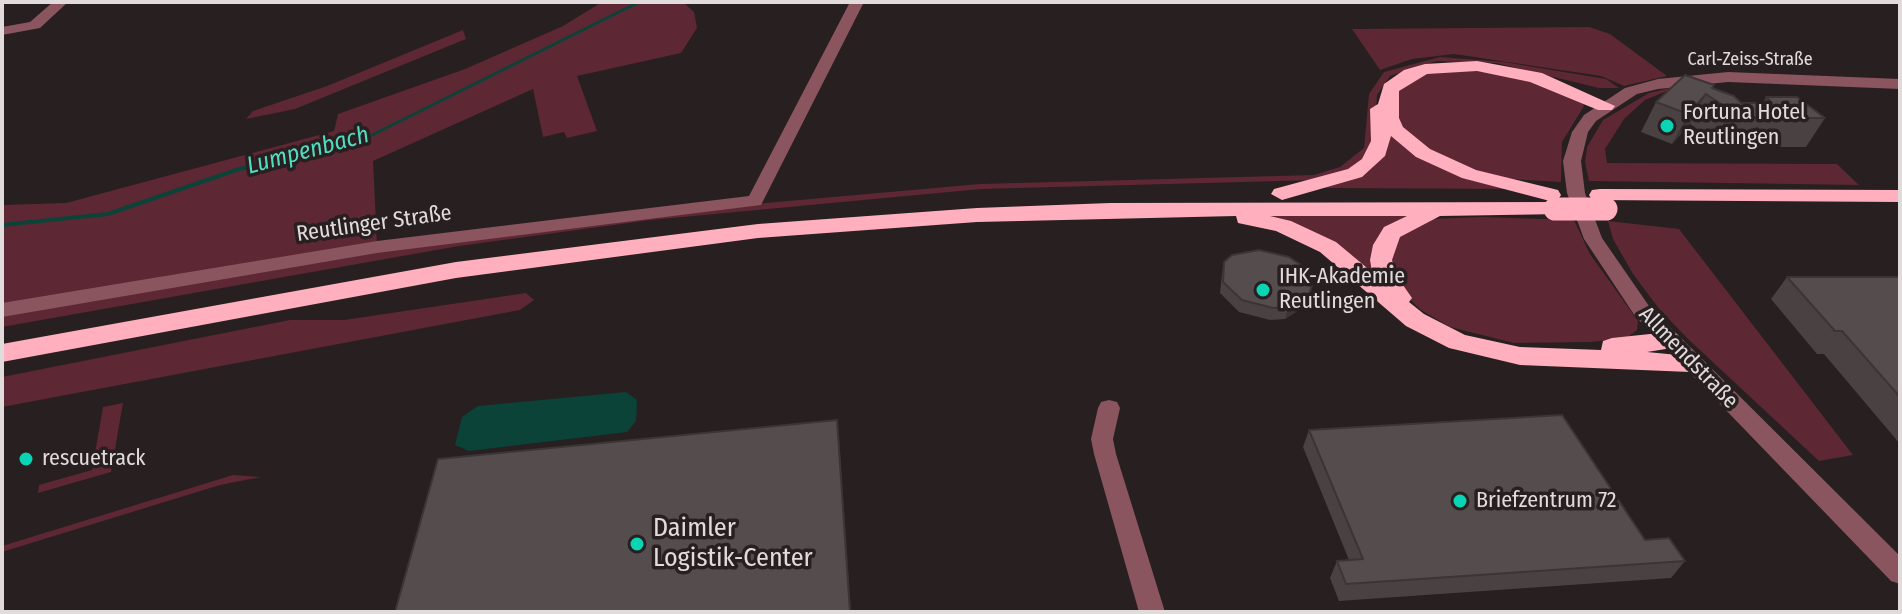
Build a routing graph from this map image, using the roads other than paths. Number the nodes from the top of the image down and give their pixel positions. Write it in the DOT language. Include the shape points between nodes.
graph roads {
  1 [pos="61,2"];
  2 [pos="857,2"];
  3 [pos="2,31"];
  4 [pos="1900,84"];
  5 [pos="1611,102"];
  6 [pos="1282,194"];
  7 [pos="1900,196"];
  8 [pos="1552,199"];
  9 [pos="1603,202"];
  10 [pos="1193,209"];
  11 [pos="1439,209"];
  12 [pos="1900,211"];
  13 [pos="2,310"];
  14 [pos="2,337"];
  15 [pos="1669,341"];
  16 [pos="2,353"];
  17 [pos="1690,363"];
  18 [pos="1109,408"];
  19 [pos="1900,573"];
  20 [pos="1152,612"];
  1 -- 3 [label="street" via="35,25"];
  2 -- 13 [label="street, Reutlinger Straße" via="755,201 377,247"];
  4 -- 5 [label="street, Carl-Zeiss-Straße" via="1709,77 1658,84"];
  5 -- 6 [label="highway" via="1558,78 1497,65 1421,66 1384,86 1381,141 1369,163 1355,173"];
  5 -- 8 [label="highway" via="1535,77 1477,66 1425,69 1391,88 1389,118 1395,130 1423,153 1469,174"];
  5 -- 15 [label="street, Allmendstraße" via="1590,118 1574,145 1576,193 1602,256"];
  6 -- 8 [label="highway"];
  6 -- 14 [label="highway" via="961,201 660,227 413,261"];
  7 -- 9 [label="highway"];
  8 -- 9 [label="highway, bridge"];
  8 -- 11 [label="highway"];
  9 -- 12 [label="highway"];
  10 -- 11 [label="highway"];
  10 -- 16 [label="highway" via="925,218 648,243 395,280"];
  10 -- 17 [label="highway" via="1271,222 1308,236 1337,253 1415,320 1475,347 1520,356"];
  11 -- 15 [label="highway" via="1392,232 1381,260 1392,288 1430,321 1466,338 1515,348 1595,349"];
  15 -- 17 [label="street, Allmendstraße"];
  17 -- 19 [label="street, Allmendstraße"];
  18 -- 20 [label="street" via="1102,439 1105,454"];
}
